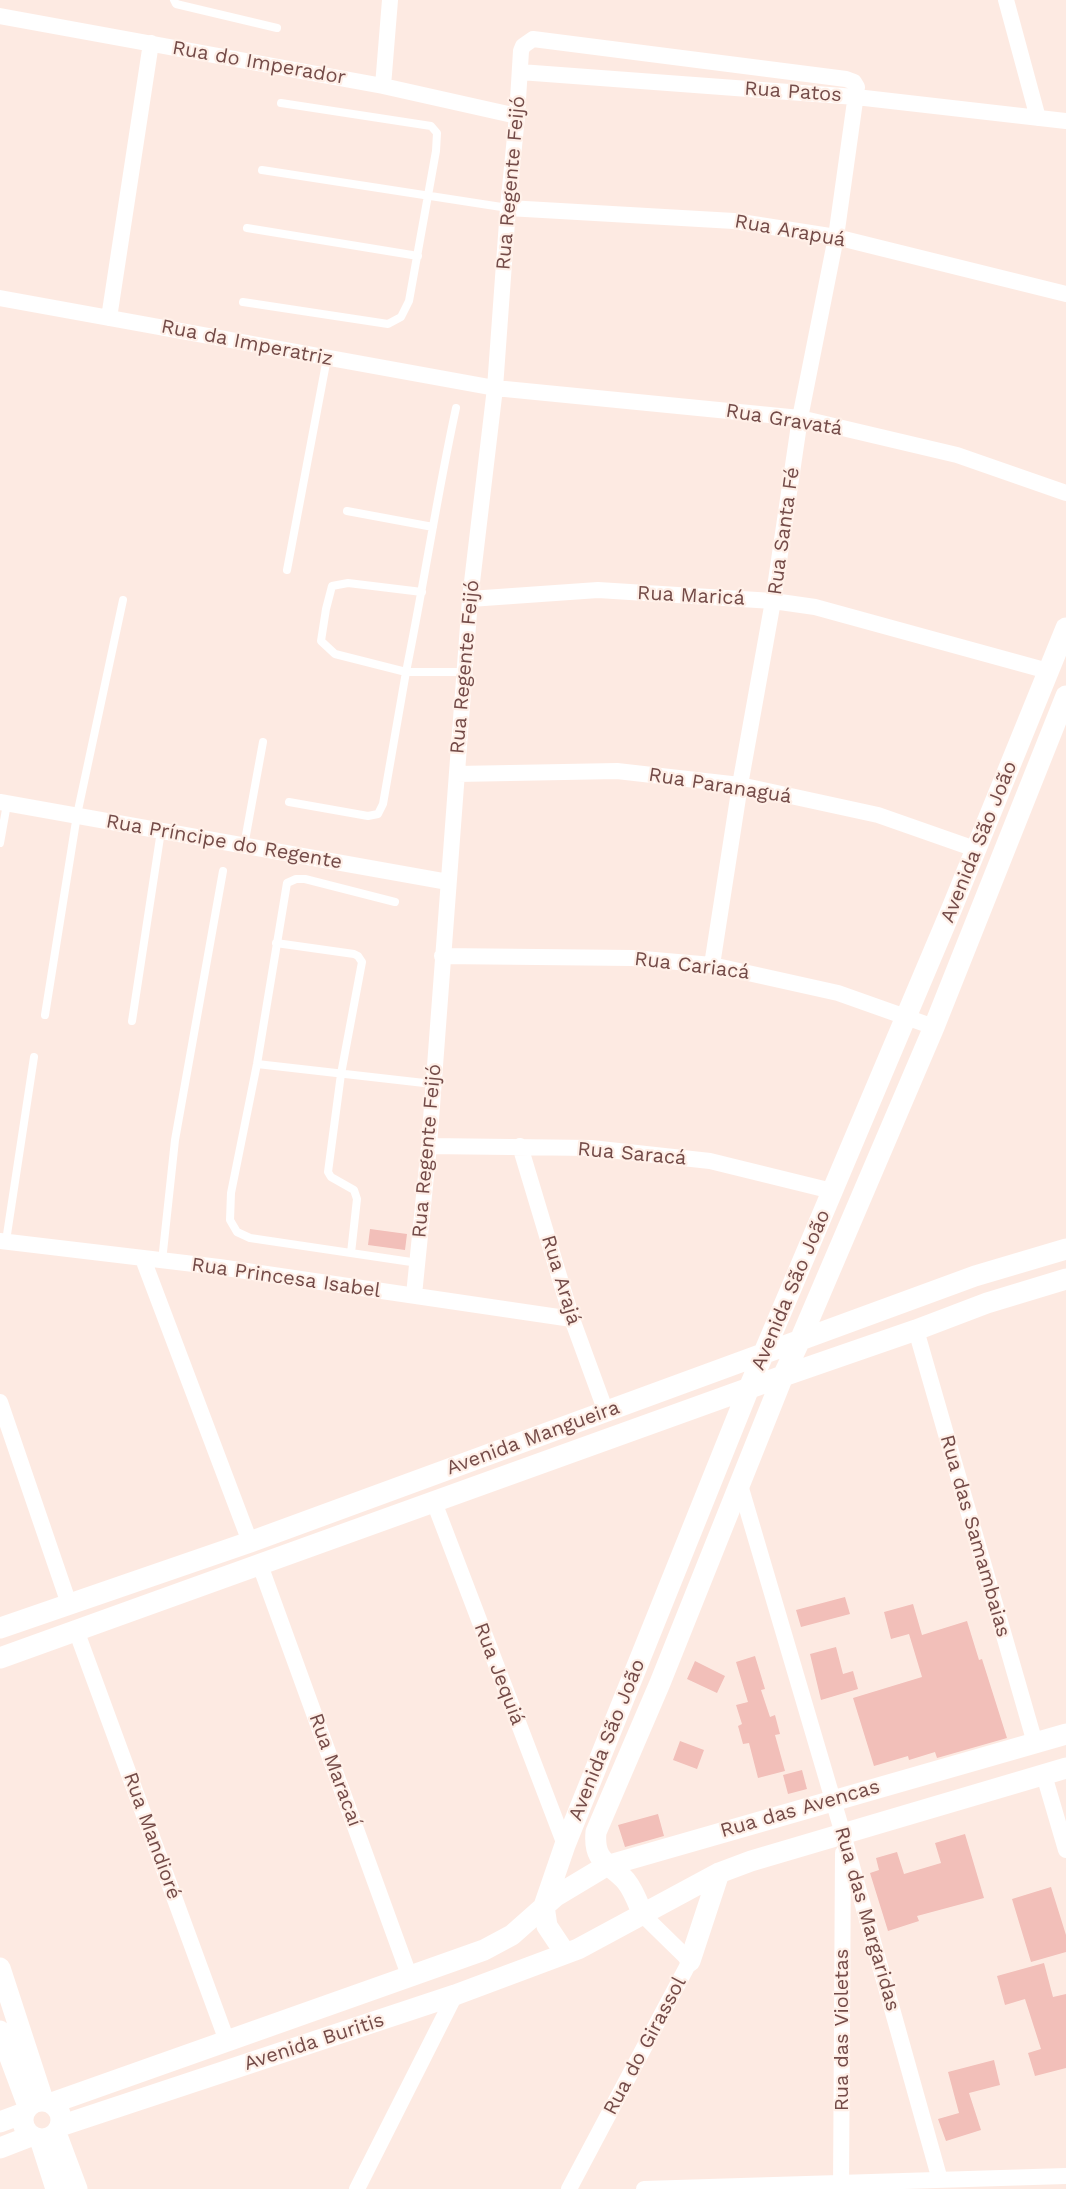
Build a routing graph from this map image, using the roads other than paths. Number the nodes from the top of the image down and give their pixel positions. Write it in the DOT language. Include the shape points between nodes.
graph roads {
  1 [pos="174,0"];
  2 [pos="390,0"];
  3 [pos="1006,0"];
  4 [pos="0,16"];
  5 [pos="276,28"];
  6 [pos="151,43"];
  7 [pos="520,72"];
  8 [pos="383,86"];
  9 [pos="856,97"];
  10 [pos="280,103"];
  11 [pos="518,116"];
  12 [pos="1038,118"];
  13 [pos="1066,121"];
  14 [pos="262,170"];
  15 [pos="428,196"];
  16 [pos="508,208"];
  17 [pos="247,228"];
  18 [pos="836,237"];
  19 [pos="418,256"];
  20 [pos="1066,294"];
  21 [pos="0,298"];
  22 [pos="243,302"];
  23 [pos="110,318"];
  24 [pos="327,358"];
  25 [pos="495,388"];
  26 [pos="456,408"];
  27 [pos="800,418"];
  28 [pos="1066,493"];
  29 [pos="347,511"];
  30 [pos="433,527"];
  31 [pos="288,570"];
  32 [pos="422,592"];
  33 [pos="470,599"];
  34 [pos="123,600"];
  35 [pos="773,601"];
  36 [pos="1066,628"];
  37 [pos="1048,671"];
  38 [pos="406,672"];
  39 [pos="464,672"];
  40 [pos="1066,696"];
  41 [pos="263,742"];
  42 [pos="457,774"];
  43 [pos="740,786"];
  44 [pos="289,802"];
  45 [pos="4,803"];
  46 [pos="77,815"];
  47 [pos="161,831"];
  48 [pos="0,843"];
  49 [pos="244,846"];
  50 [pos="975,849"];
  51 [pos="223,871"];
  52 [pos="448,882"];
  53 [pos="395,902"];
  54 [pos="276,943"];
  55 [pos="442,956"];
  56 [pos="712,965"];
  57 [pos="45,1015"];
  58 [pos="905,1017"];
  59 [pos="132,1021"];
  60 [pos="933,1027"];
  61 [pos="34,1057"];
  62 [pos="257,1064"];
  63 [pos="341,1074"];
  64 [pos="433,1084"];
  65 [pos="429,1146"];
  66 [pos="520,1146"];
  67 [pos="832,1191"];
  68 [pos="3,1241"];
  69 [pos="1066,1249"];
  70 [pos="351,1253"];
  71 [pos="143,1259"];
  72 [pos="162,1261"];
  73 [pos="418,1263"];
  74 [pos="1066,1279"];
  75 [pos="414,1295"];
  76 [pos="572,1319"];
  77 [pos="916,1330"];
  78 [pos="801,1338"];
  79 [pos="764,1352"];
  80 [pos="783,1376"];
  81 [pos="749,1389"];
  82 [pos="0,1402"];
  83 [pos="606,1412"];
  84 [pos="740,1485"];
  85 [pos="434,1502"];
  86 [pos="250,1542"];
  87 [pos="260,1565"];
  88 [pos="69,1604"];
  89 [pos="0,1628"];
  90 [pos="76,1630"];
  91 [pos="0,1658"];
  92 [pos="1066,1734"];
  93 [pos="1035,1743"];
  94 [pos="943,1768"];
  95 [pos="1066,1768"];
  96 [pos="1044,1775"];
  97 [pos="832,1800"];
  98 [pos="948,1803"];
  99 [pos="843,1834"];
  100 [pos="565,1845"];
  101 [pos="1066,1851"];
  102 [pos="606,1866"];
  103 [pos="718,1873"];
  104 [pos="544,1906"];
  105 [pos="643,1914"];
  106 [pos="565,1953"];
  107 [pos="690,1961"];
  108 [pos="0,1968"];
  109 [pos="409,1975"];
  110 [pos="455,1995"];
  111 [pos="0,2031"];
  112 [pos="227,2041"];
  113 [pos="37,2106"];
  114 [pos="0,2122"];
  115 [pos="47,2134"];
  116 [pos="0,2148"];
  117 [pos="1066,2176"];
  118 [pos="940,2180"];
  119 [pos="841,2186"];
  120 [pos="56,2189"];
  121 [pos="77,2189"];
  122 [pos="357,2189"];
  123 [pos="569,2189"];
  124 [pos="644,2189"];
  1 -- 5 [label="lane" via="176,4"];
  2 -- 8 [label="street"];
  3 -- 12 [label="street"];
  4 -- 6 [label="street, Rua do Imperador"];
  6 -- 8 [label="street, Rua do Imperador"];
  6 -- 23 [label="street"];
  7 -- 9 [label="street, Rua Patos"];
  7 -- 9 [label="street, Rua Regente Feijó" via="521,51 528,42 539,39 846,79 857,87"];
  7 -- 11 [label="street, Rua Regente Feijó"];
  8 -- 11 [label="street, Rua do Imperador"];
  9 -- 12 [label="street, Rua Patos"];
  9 -- 18 [label="street, Rua Santa Fé"];
  10 -- 15 [label="lane" via="431,126 437,133"];
  11 -- 16 [label="street, Rua Regente Feijó"];
  12 -- 13 [label="street, Rua Patos"];
  14 -- 15 [label="lane"];
  15 -- 16 [label="lane"];
  15 -- 19 [label="lane"];
  16 -- 18 [label="street, Rua Arapuá" via="734,220"];
  16 -- 25 [label="street, Rua Regente Feijó"];
  17 -- 19 [label="lane"];
  18 -- 20 [label="street, Rua Arapuá"];
  18 -- 27 [label="street, Rua Santa Fé"];
  19 -- 22 [label="lane" via="409,301 401,317 388,324"];
  21 -- 23 [label="street, Rua da Imperatriz"];
  23 -- 24 [label="street, Rua da Imperatriz"];
  24 -- 25 [label="street, Rua da Imperatriz"];
  24 -- 31 [label="lane"];
  25 -- 27 [label="street, Rua Gravatá"];
  25 -- 33 [label="street, Rua Regente Feijó"];
  26 -- 30 [label="lane"];
  27 -- 28 [label="street, Rua Gravatá" via="957,455"];
  27 -- 35 [label="street, Rua Santa Fé"];
  29 -- 30 [label="lane"];
  30 -- 32 [label="lane"];
  32 -- 38 [label="lane"];
  32 -- 38 [label="lane" via="348,583 332,586 326,609 321,641 335,654"];
  33 -- 35 [label="street, Rua Maricá" via="598,590"];
  33 -- 39 [label="street, Rua Regente Feijó"];
  34 -- 46 [label="lane"];
  35 -- 37 [label="street, Rua Maricá" via="815,607"];
  35 -- 43 [label="street, Rua Santa Fé"];
  36 -- 37 [label="street, Avenida São João"];
  37 -- 50 [label="street, Avenida São João"];
  38 -- 39 [label="lane"];
  38 -- 44 [label="lane" via="378,814 368,816"];
  39 -- 42 [label="street, Rua Regente Feijó"];
  40 -- 60 [label="street, Avenida São João"];
  41 -- 49 [label="lane"];
  42 -- 43 [label="street, Rua Paranaguá" via="617,771"];
  42 -- 52 [label="street, Rua Regente Feijó"];
  43 -- 50 [label="street, Rua Paranaguá" via="878,815"];
  43 -- 56 [label="street, Rua Santa Fé"];
  45 -- 46 [label="street, Rua Príncipe do Regente"];
  45 -- 48 [label="lane"];
  46 -- 47 [label="street, Rua Príncipe do Regente"];
  46 -- 57 [label="lane"];
  47 -- 49 [label="street, Rua Príncipe do Regente"];
  47 -- 59 [label="lane"];
  49 -- 52 [label="street, Rua Príncipe do Regente"];
  50 -- 58 [label="street, Avenida São João"];
  51 -- 72 [label="lane" via="175,1140"];
  52 -- 55 [label="street, Rua Regente Feijó"];
  53 -- 54 [label="lane" via="296,879 287,883"];
  54 -- 62 [label="lane"];
  54 -- 63 [label="lane" via="354,954 362,962"];
  55 -- 56 [label="street, Rua Cariacá" via="632,957"];
  55 -- 64 [label="street, Rua Regente Feijó"];
  56 -- 58 [label="street, Rua Cariacá" via="838,993"];
  58 -- 60 [label="street, Rua Cariacá"];
  58 -- 67 [label="street, Avenida São João"];
  60 -- 78 [label="street, Avenida São João"];
  61 -- 68 [label="lane"];
  62 -- 63 [label="lane"];
  62 -- 70 [label="lane" via="231,1193 230,1220 237,1232 250,1238"];
  63 -- 64 [label="lane"];
  63 -- 70 [label="lane" via="328,1172 354,1190 357,1199"];
  64 -- 65 [label="street, Rua Regente Feijó"];
  65 -- 66 [label="street, Rua Saracá"];
  65 -- 73 [label="street, Rua Regente Feijó"];
  66 -- 67 [label="street, Rua Saracá" via="591,1148 710,1161"];
  66 -- 76 [label="street, Rua Arajá"];
  67 -- 79 [label="street, Avenida São João"];
  68 -- 71 [label="street, Rua Princesa Isabel"];
  69 -- 78 [label="street, Avenida Mangueira" via="975,1276"];
  70 -- 73 [label="lane"];
  71 -- 72 [label="street, Rua Princesa Isabel"];
  71 -- 86 [label="street"];
  72 -- 75 [label="street, Rua Princesa Isabel"];
  73 -- 75 [label="street, Rua Regente Feijó"];
  74 -- 77 [label="street, Avenida Mangueira"];
  75 -- 76 [label="street, Rua Princesa Isabel"];
  76 -- 83 [label="street, Rua Arajá"];
  77 -- 80 [label="street, Avenida Mangueira"];
  77 -- 93 [label="street, Rua das Samambaias"];
  78 -- 79 [label="street, Avenida Mangueira"];
  78 -- 80 [label="street, Avenida São João"];
  79 -- 81 [label="street, Avenida São João"];
  79 -- 83 [label="street, Avenida Mangueira"];
  80 -- 81 [label="street, Avenida Mangueira"];
  80 -- 84 [label="street, Avenida São João"];
  81 -- 85 [label="street, Avenida Mangueira"];
  81 -- 100 [label="street, Avenida São João"];
  82 -- 88 [label="street"];
  83 -- 86 [label="street, Avenida Mangueira"];
  84 -- 97 [label="street, Rua das Margaridas"];
  84 -- 102 [label="street, Avenida São João" via="596,1832 597,1851"];
  85 -- 87 [label="street, Avenida Mangueira"];
  85 -- 100 [label="street, Rua Jequiá"];
  86 -- 88 [label="street, Avenida Mangueira"];
  87 -- 90 [label="street, Avenida Mangueira"];
  87 -- 109 [label="street, Rua Maracaí"];
  88 -- 89 [label="street, Avenida Mangueira"];
  90 -- 91 [label="street, Avenida Mangueira"];
  90 -- 112 [label="street, Rua Mandioré"];
  92 -- 93 [label="street, Rua das Avencas"];
  93 -- 94 [label="street, Rua das Avencas"];
  94 -- 97 [label="street, Rua das Avencas"];
  94 -- 98 [label="street"];
  95 -- 96 [label="street, Rua das Avencas"];
  96 -- 98 [label="street, Rua das Avencas"];
  96 -- 101 [label="street"];
  97 -- 99 [label="street, Rua das Margaridas"];
  97 -- 102 [label="street, Rua das Avencas"];
  98 -- 99 [label="street, Rua das Avencas"];
  99 -- 103 [label="street, Rua das Avencas"];
  99 -- 118 [label="street, Rua das Margaridas"];
  99 -- 119 [label="street, Rua das Violetas"];
  100 -- 104 [label="street, Avenida São João"];
  102 -- 104 [label="street, Rua das Avencas"];
  102 -- 105 [label="street, Avenida São João" via="624,1878"];
  103 -- 105 [label="street, Rua das Avencas"];
  103 -- 107 [label="street"];
  104 -- 106 [label="street" via="547,1926"];
  104 -- 109 [label="street, Avenida Buritis" via="525,1926 502,1941"];
  105 -- 106 [label="street, Rua das Avencas"];
  105 -- 107 [label="street, Rua do Girassol"];
  106 -- 110 [label="street, Avenida Buritis"];
  107 -- 123 [label="street, Rua do Girassol"];
  108 -- 113 [label="street"];
  109 -- 112 [label="street, Avenida Buritis"];
  110 -- 115 [label="street, Avenida Buritis"];
  110 -- 122 [label="street"];
  111 -- 113 [label="street"];
  112 -- 113 [label="street, Avenida Buritis"];
  113 -- 114 [label="street, Avenida Buritis"];
  113 -- 115 [label="street" via="24,2126"];
  113 -- 115 [label="street" via="60,2113"];
  115 -- 116 [label="street, Avenida Buritis"];
  115 -- 120 [label="street"];
  115 -- 121 [label="street"];
  117 -- 118 [label="street"];
  118 -- 119 [label="street"];
  119 -- 124 [label="street"];
}
